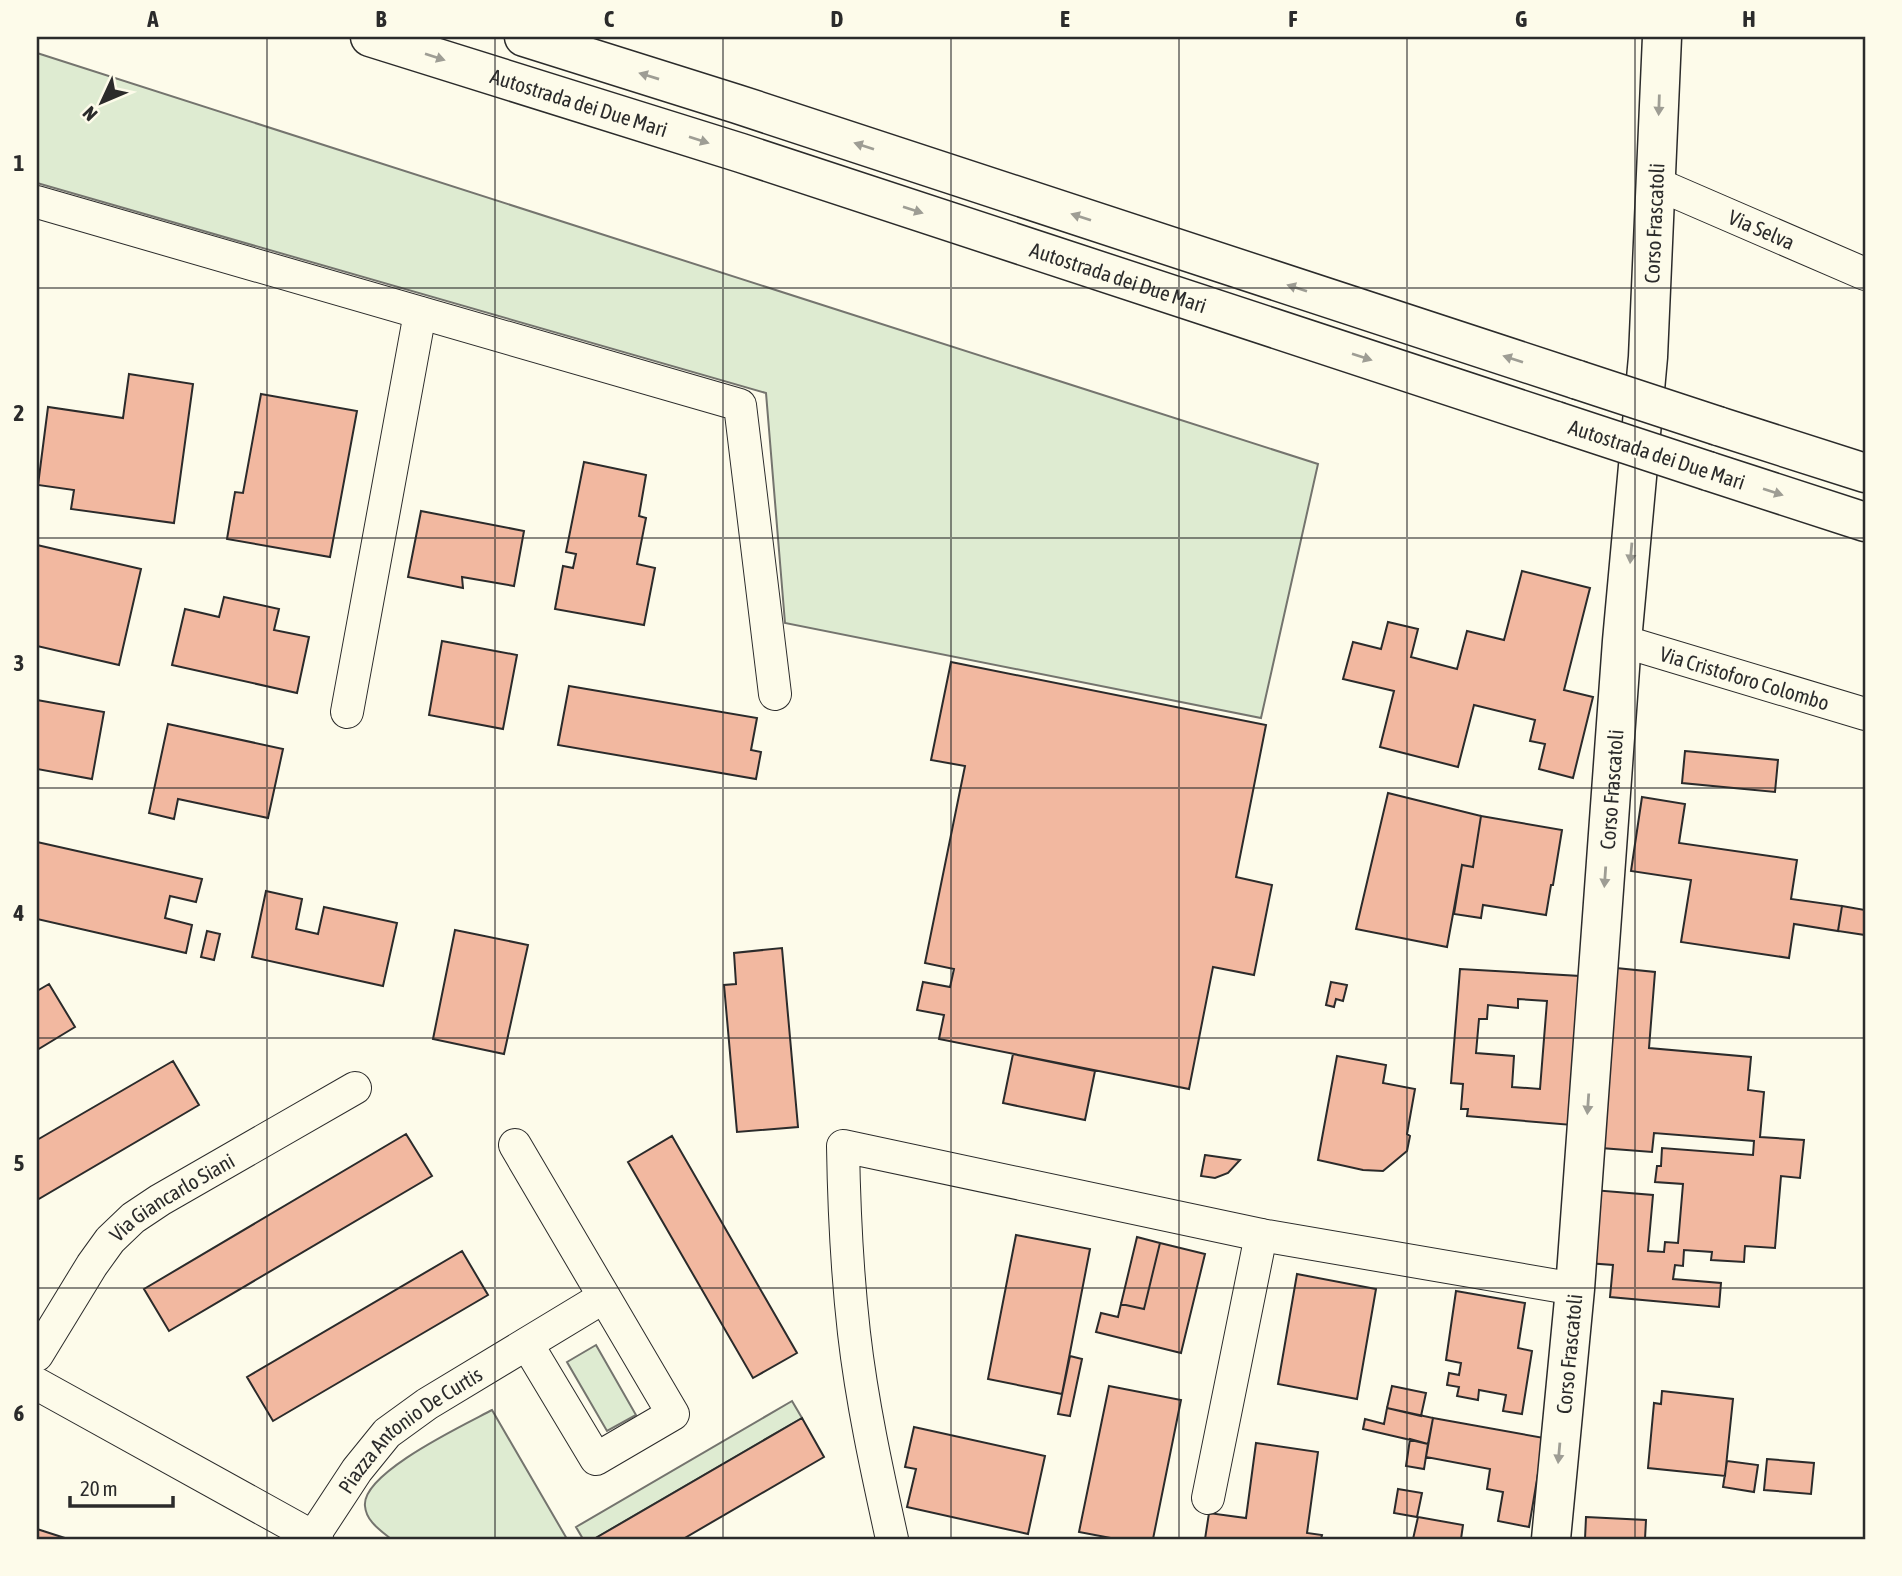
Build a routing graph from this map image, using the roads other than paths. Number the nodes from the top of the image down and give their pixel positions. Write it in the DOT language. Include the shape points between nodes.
graph roads {
  1 [pos="370,37"];
  2 [pos="524,37"];
  3 [pos="1662,37"];
  4 [pos="1657,184"];
  5 [pos="37,202"];
  6 [pos="1865,274"];
  7 [pos="420,313"];
  8 [pos="1865,473"];
  9 [pos="1865,522"];
  10 [pos="1622,641"];
  11 [pos="775,694"];
  12 [pos="346,712"];
  13 [pos="1865,714"];
  14 [pos="355,1088"];
  15 [pos="515,1145"];
  16 [pos="1261,1236"];
  17 [pos="1575,1289"];
  18 [pos="604,1297"];
  19 [pos="527,1344"];
  20 [pos="37,1355"];
  21 [pos="37,1384"];
  22 [pos="1208,1498"];
  23 [pos="315,1538"];
  24 [pos="892,1539"];
  25 [pos="1551,1539"];
  1 -- 9 [label="main road, Autostrada dei Due Mari, one-way, bridge" via="741,153"];
  8 -- 2 [label="main road, one-way, bridge"];
  3 -- 4 [label="main road, Corso Frascatoli, one-way"];
  4 -- 6 [label="street, Via Selva"];
  4 -- 10 [label="main road, Corso Frascatoli, one-way" via="1648,357"];
  5 -- 7 [label="street"];
  7 -- 11 [label="street" via="740,405"];
  7 -- 12 [label="street"];
  10 -- 13 [label="street, Via Cristoforo Colombo"];
  10 -- 17 [label="main road, Corso Frascatoli, one-way"];
  14 -- 20 [label="street, Via Giancarlo Siani" via="133,1218 104,1248"];
  15 -- 18 [label="street"];
  16 -- 17 [label="street"];
  16 -- 22 [label="street"];
  16 -- 24 [label="street" via="843,1146 854,1335"];
  17 -- 25 [label="main road, Corso Frascatoli, one-way"];
  18 -- 19 [label="street, Piazza Antonio De Curtis"];
  18 -- 19 [label="street" via="673,1414 596,1459"];
  19 -- 23 [label="street, Piazza Antonio De Curtis" via="387,1433 357,1469"];
  21 -- 23 [label="street"];
}
